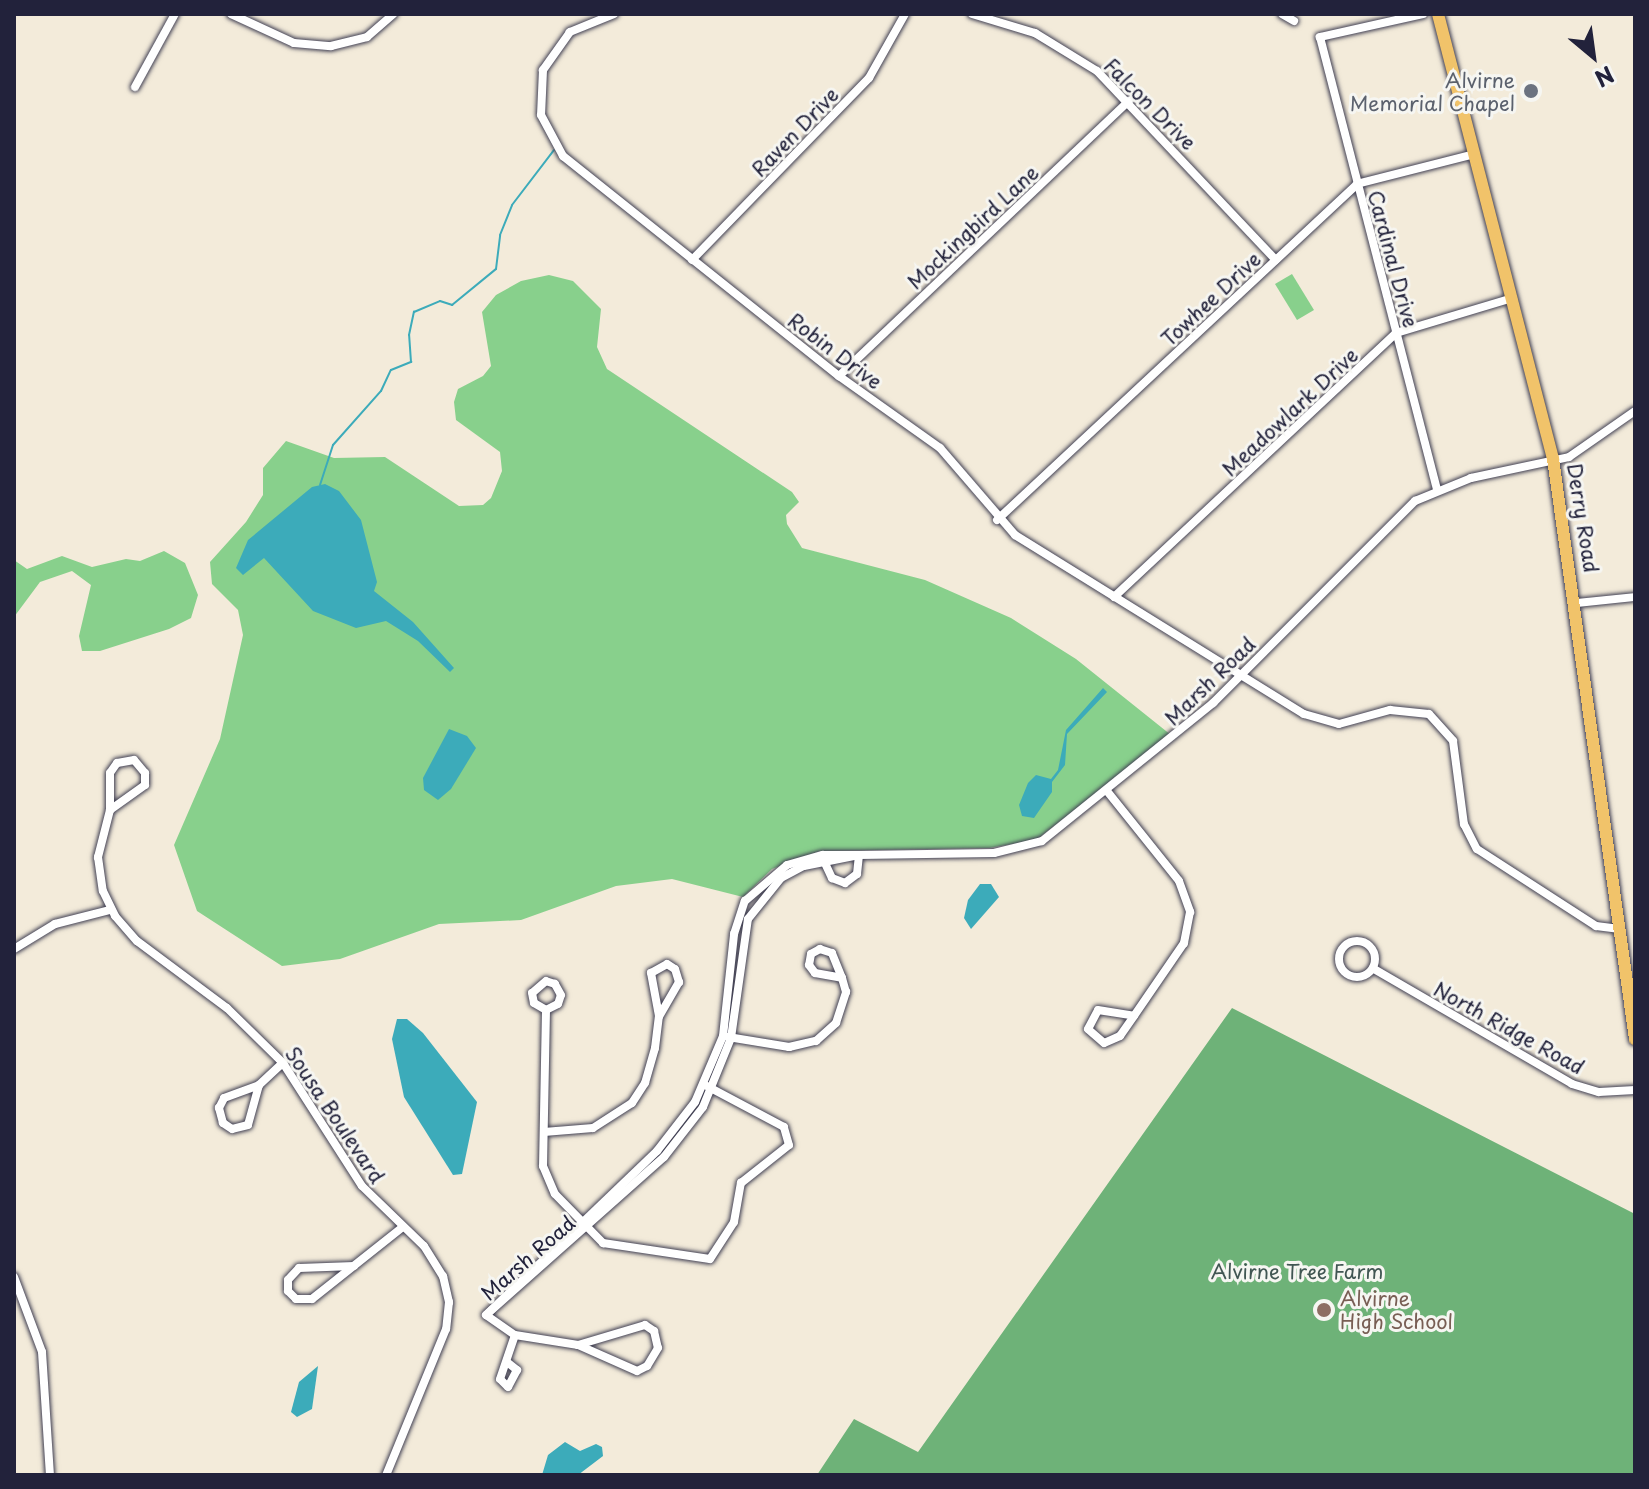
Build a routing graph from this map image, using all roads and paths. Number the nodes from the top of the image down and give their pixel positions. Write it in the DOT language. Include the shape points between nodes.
graph roads {
  1 [pos="175,14"];
  2 [pos="231,14"];
  3 [pos="393,14"];
  4 [pos="614,14"];
  5 [pos="905,14"];
  6 [pos="972,14"];
  7 [pos="1282,14"];
  8 [pos="1423,14"];
  9 [pos="1438,14"];
  10 [pos="1294,21"];
  11 [pos="135,87"];
  12 [pos="1129,101"];
  13 [pos="1475,154"];
  14 [pos="1357,184"];
  15 [pos="692,260"];
  16 [pos="1276,260"];
  17 [pos="1513,298"];
  18 [pos="1396,333"];
  19 [pos="839,376"];
  20 [pos="1635,411"];
  21 [pos="1553,459"];
  22 [pos="1437,489"];
  23 [pos="997,520"];
  24 [pos="1114,597"];
  25 [pos="1635,597"];
  26 [pos="1576,603"];
  27 [pos="1240,675"];
  28 [pos="1107,791"];
  29 [pos="110,810"];
  30 [pos="859,855"];
  31 [pos="824,859"];
  32 [pos="110,910"];
  33 [pos="1620,929"];
  34 [pos="14,949"];
  35 [pos="1374,969"];
  36 [pos="842,978"];
  37 [pos="546,1010"];
  38 [pos="659,1016"];
  39 [pos="1134,1016"];
  40 [pos="727,1037"];
  41 [pos="1635,1039"];
  42 [pos="283,1063"];
  43 [pos="259,1085"];
  44 [pos="705,1085"];
  45 [pos="714,1090"];
  46 [pos="1635,1090"];
  47 [pos="544,1132"];
  48 [pos="584,1226"];
  49 [pos="403,1227"];
  50 [pos="354,1266"];
  51 [pos="14,1277"];
  52 [pos="515,1335"];
  53 [pos="578,1345"];
  54 [pos="507,1362"];
  55 [pos="50,1475"];
  56 [pos="386,1475"];
  1 -- 11 [label="street"];
  2 -- 3 [label="street" via="294,43 331,46 367,37"];
  4 -- 15 [label="street, Robin Drive" via="577,27 551,53 539,87 543,124 563,156"];
  5 -- 15 [label="street, Raven Drive" via="869,78"];
  6 -- 12 [label="street, Falcon Drive" via="1051,42 1097,71"];
  7 -- 10 [label="street"];
  8 -- 14 [label="street, Cardinal Drive" via="1320,37"];
  9 -- 13 [label="main road, Derry Road"];
  12 -- 16 [label="street, Falcon Drive"];
  12 -- 19 [label="street, Mockingbird Lane"];
  13 -- 14 [label="street, Towhee Drive"];
  13 -- 17 [label="main road, Derry Road"];
  14 -- 16 [label="street, Towhee Drive"];
  14 -- 18 [label="street, Cardinal Drive"];
  15 -- 19 [label="street, Robin Drive"];
  16 -- 23 [label="street, Towhee Drive"];
  17 -- 18 [label="street, Meadowlark Drive"];
  17 -- 21 [label="main road, Derry Road"];
  18 -- 22 [label="street, Cardinal Drive"];
  18 -- 24 [label="street, Meadowlark Drive"];
  19 -- 23 [label="street, Robin Drive" via="940,448"];
  20 -- 21 [label="street, Marsh Road" via="1591,445"];
  21 -- 22 [label="street, Marsh Road"];
  21 -- 26 [label="main road, Derry Road"];
  22 -- 27 [label="street, Marsh Road" via="1404,510"];
  23 -- 24 [label="street, Robin Drive"];
  24 -- 27 [label="street, Robin Drive"];
  25 -- 26 [label="street"];
  26 -- 33 [label="main road, Derry Road"];
  27 -- 28 [label="street, Marsh Road" via="1181,732"];
  27 -- 33 [label="street, Robin Drive" via="1328,722 1352,723 1404,708 1429,714 1453,741 1464,824 1477,849 1587,921"];
  28 -- 30 [label="street, Marsh Road" via="1042,841 1023,849"];
  28 -- 39 [label="street" via="1179,881 1190,912 1184,943"];
  29 -- 29 [label="street, Sousa Boulevard" via="110,773 122,760 134,760 145,773 145,785"];
  29 -- 32 [label="street, Sousa Boulevard" via="98,857"];
  30 -- 31 [label="street, Marsh Road"];
  30 -- 31 [label="street" via="857,874 845,883 834,880"];
  31 -- 40 [label="street, Marsh Road" via="791,871 753,907"];
  32 -- 34 [label="street" via="55,924"];
  32 -- 42 [label="street, Sousa Boulevard" via="137,941 198,983"];
  33 -- 41 [label="main road, Derry Road"];
  35 -- 35 [label="street, North Ridge Road" via="1372,949 1364,942 1347,944 1339,954 1348,974 1359,977"];
  35 -- 46 [label="street, North Ridge Road" via="1572,1084 1599,1092"];
  36 -- 36 [label="street" via="831,952 820,949 811,954 809,965 815,973"];
  36 -- 40 [label="street" via="842,1011 816,1041 789,1047"];
  37 -- 47 [label="street"];
  38 -- 38 [label="street" via="679,982 667,964 653,969 650,978"];
  38 -- 47 [label="street" via="645,1083 625,1111 593,1128"];
  39 -- 39 [label="street" via="1110,1043 1099,1042 1088,1029 1098,1010"];
  40 -- 44 [label="street, Marsh Road"];
  40 -- 45 [label="street, Marsh Road"];
  42 -- 43 [label="street"];
  42 -- 49 [label="street, Sousa Boulevard" via="362,1186"];
  43 -- 43 [label="street" via="224,1098 219,1108 223,1123 232,1129 248,1125"];
  44 -- 45 [label="street"];
  44 -- 48 [label="street, Marsh Road" via="670,1138"];
  45 -- 48 [label="street, Marsh Road" via="664,1157"];
  45 -- 48 [label="street" via="777,1122 790,1141 741,1183 736,1217 717,1253 701,1260 611,1246"];
  47 -- 48 [label="street" via="546,1177"];
  48 -- 52 [label="street, Marsh Road" via="486,1315"];
  49 -- 50 [label="street"];
  49 -- 56 [label="street, Sousa Boulevard" via="438,1264 449,1309 442,1343"];
  50 -- 50 [label="street" via="307,1301 288,1291 288,1280 299,1268"];
  51 -- 55 [label="street" via="42,1352"];
  52 -- 53 [label="street"];
  52 -- 54 [label="street"];
  53 -- 53 [label="street" via="642,1325 654,1331 658,1348 647,1366 637,1371"];
}
